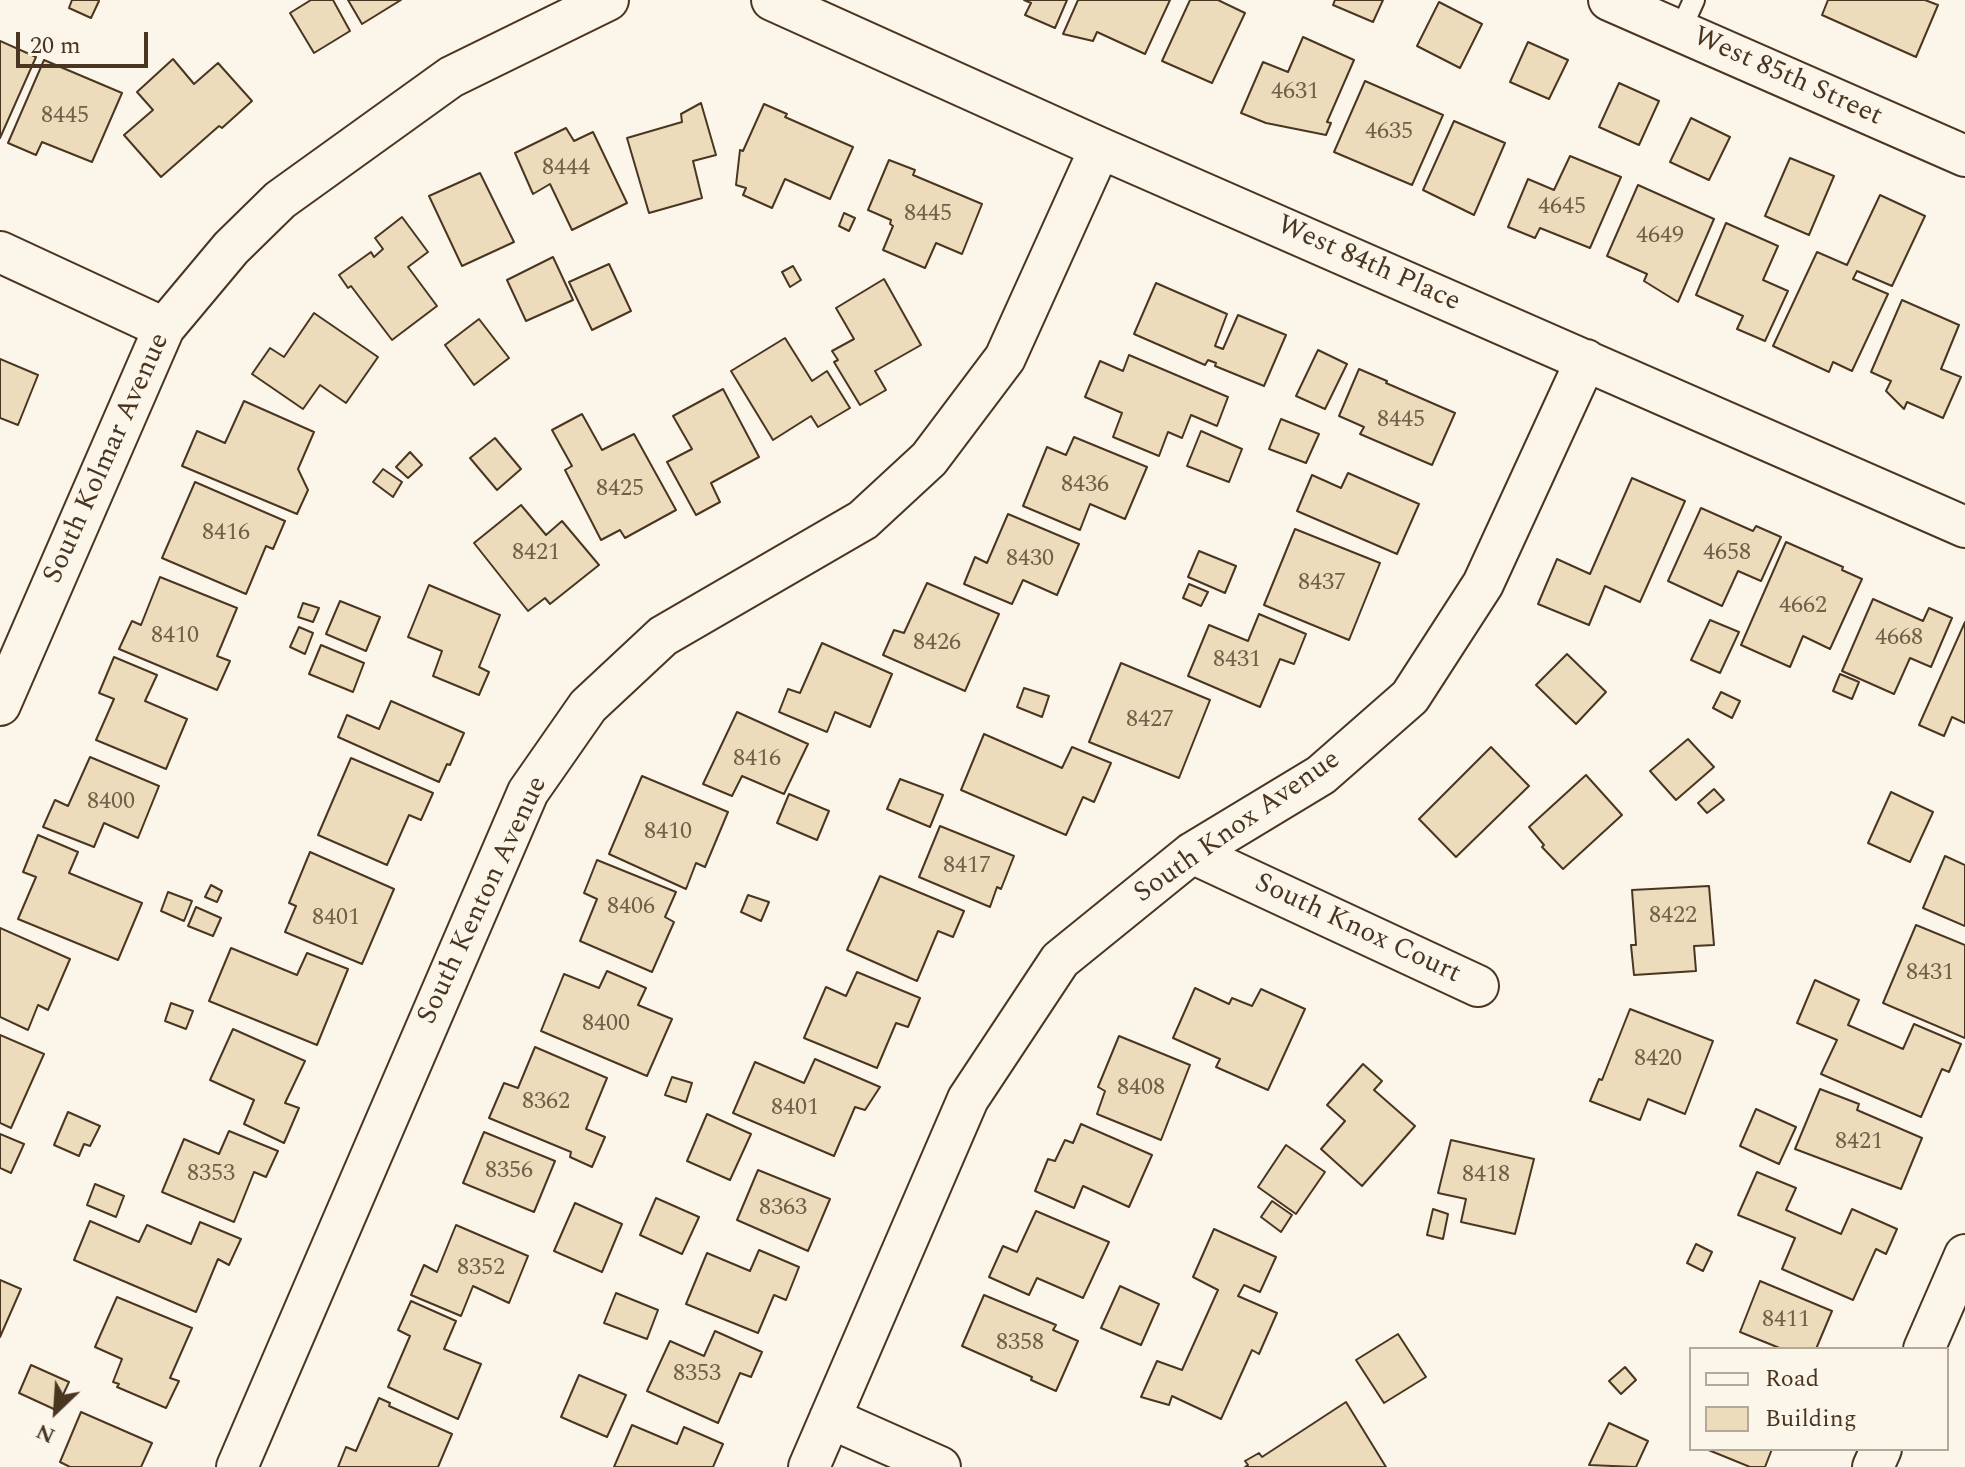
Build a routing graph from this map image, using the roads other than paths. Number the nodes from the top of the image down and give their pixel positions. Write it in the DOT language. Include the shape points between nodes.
graph roads {
  1 [pos="608,0"];
  2 [pos="772,0"];
  3 [pos="1609,0"];
  4 [pos="1687,16"];
  5 [pos="1100,148"];
  6 [pos="1965,156"];
  7 [pos="0,252"];
  8 [pos="164,328"];
  9 [pos="1586,360"];
  10 [pos="1965,527"];
  11 [pos="0,705"];
  12 [pos="1192,853"];
  13 [pos="1478,986"];
  14 [pos="1965,1255"];
  15 [pos="1925,1347"];
  16 [pos="830,1418"];
  17 [pos="237,1467"];
  18 [pos="809,1467"];
  19 [pos="940,1467"];
  1 -- 8 [label="street, South Kolmar Avenue" via="451,77 280,200 231,248"];
  2 -- 5 [label="street, West 84th Place"];
  3 -- 4 [label="street, West 85th Street"];
  4 -- 6 [label="street, West 85th Street"];
  5 -- 9 [label="street, West 84th Place"];
  5 -- 17 [label="street, South Kenton Avenue" via="1005,358 929,459 863,520 663,636 588,706 528,792"];
  7 -- 8 [label="street"];
  8 -- 11 [label="street, South Kolmar Avenue"];
  9 -- 10 [label="street, West 84th Place"];
  9 -- 12 [label="street, South Knox Avenue" via="1483,584 1410,697 1321,775"];
  12 -- 13 [label="street, South Knox Court"];
  12 -- 16 [label="street, South Knox Avenue" via="1060,960 968,1099"];
  14 -- 15 [label="street"];
  16 -- 18 [label="street, South Knox Avenue"];
  16 -- 19 [label="street"];
}
